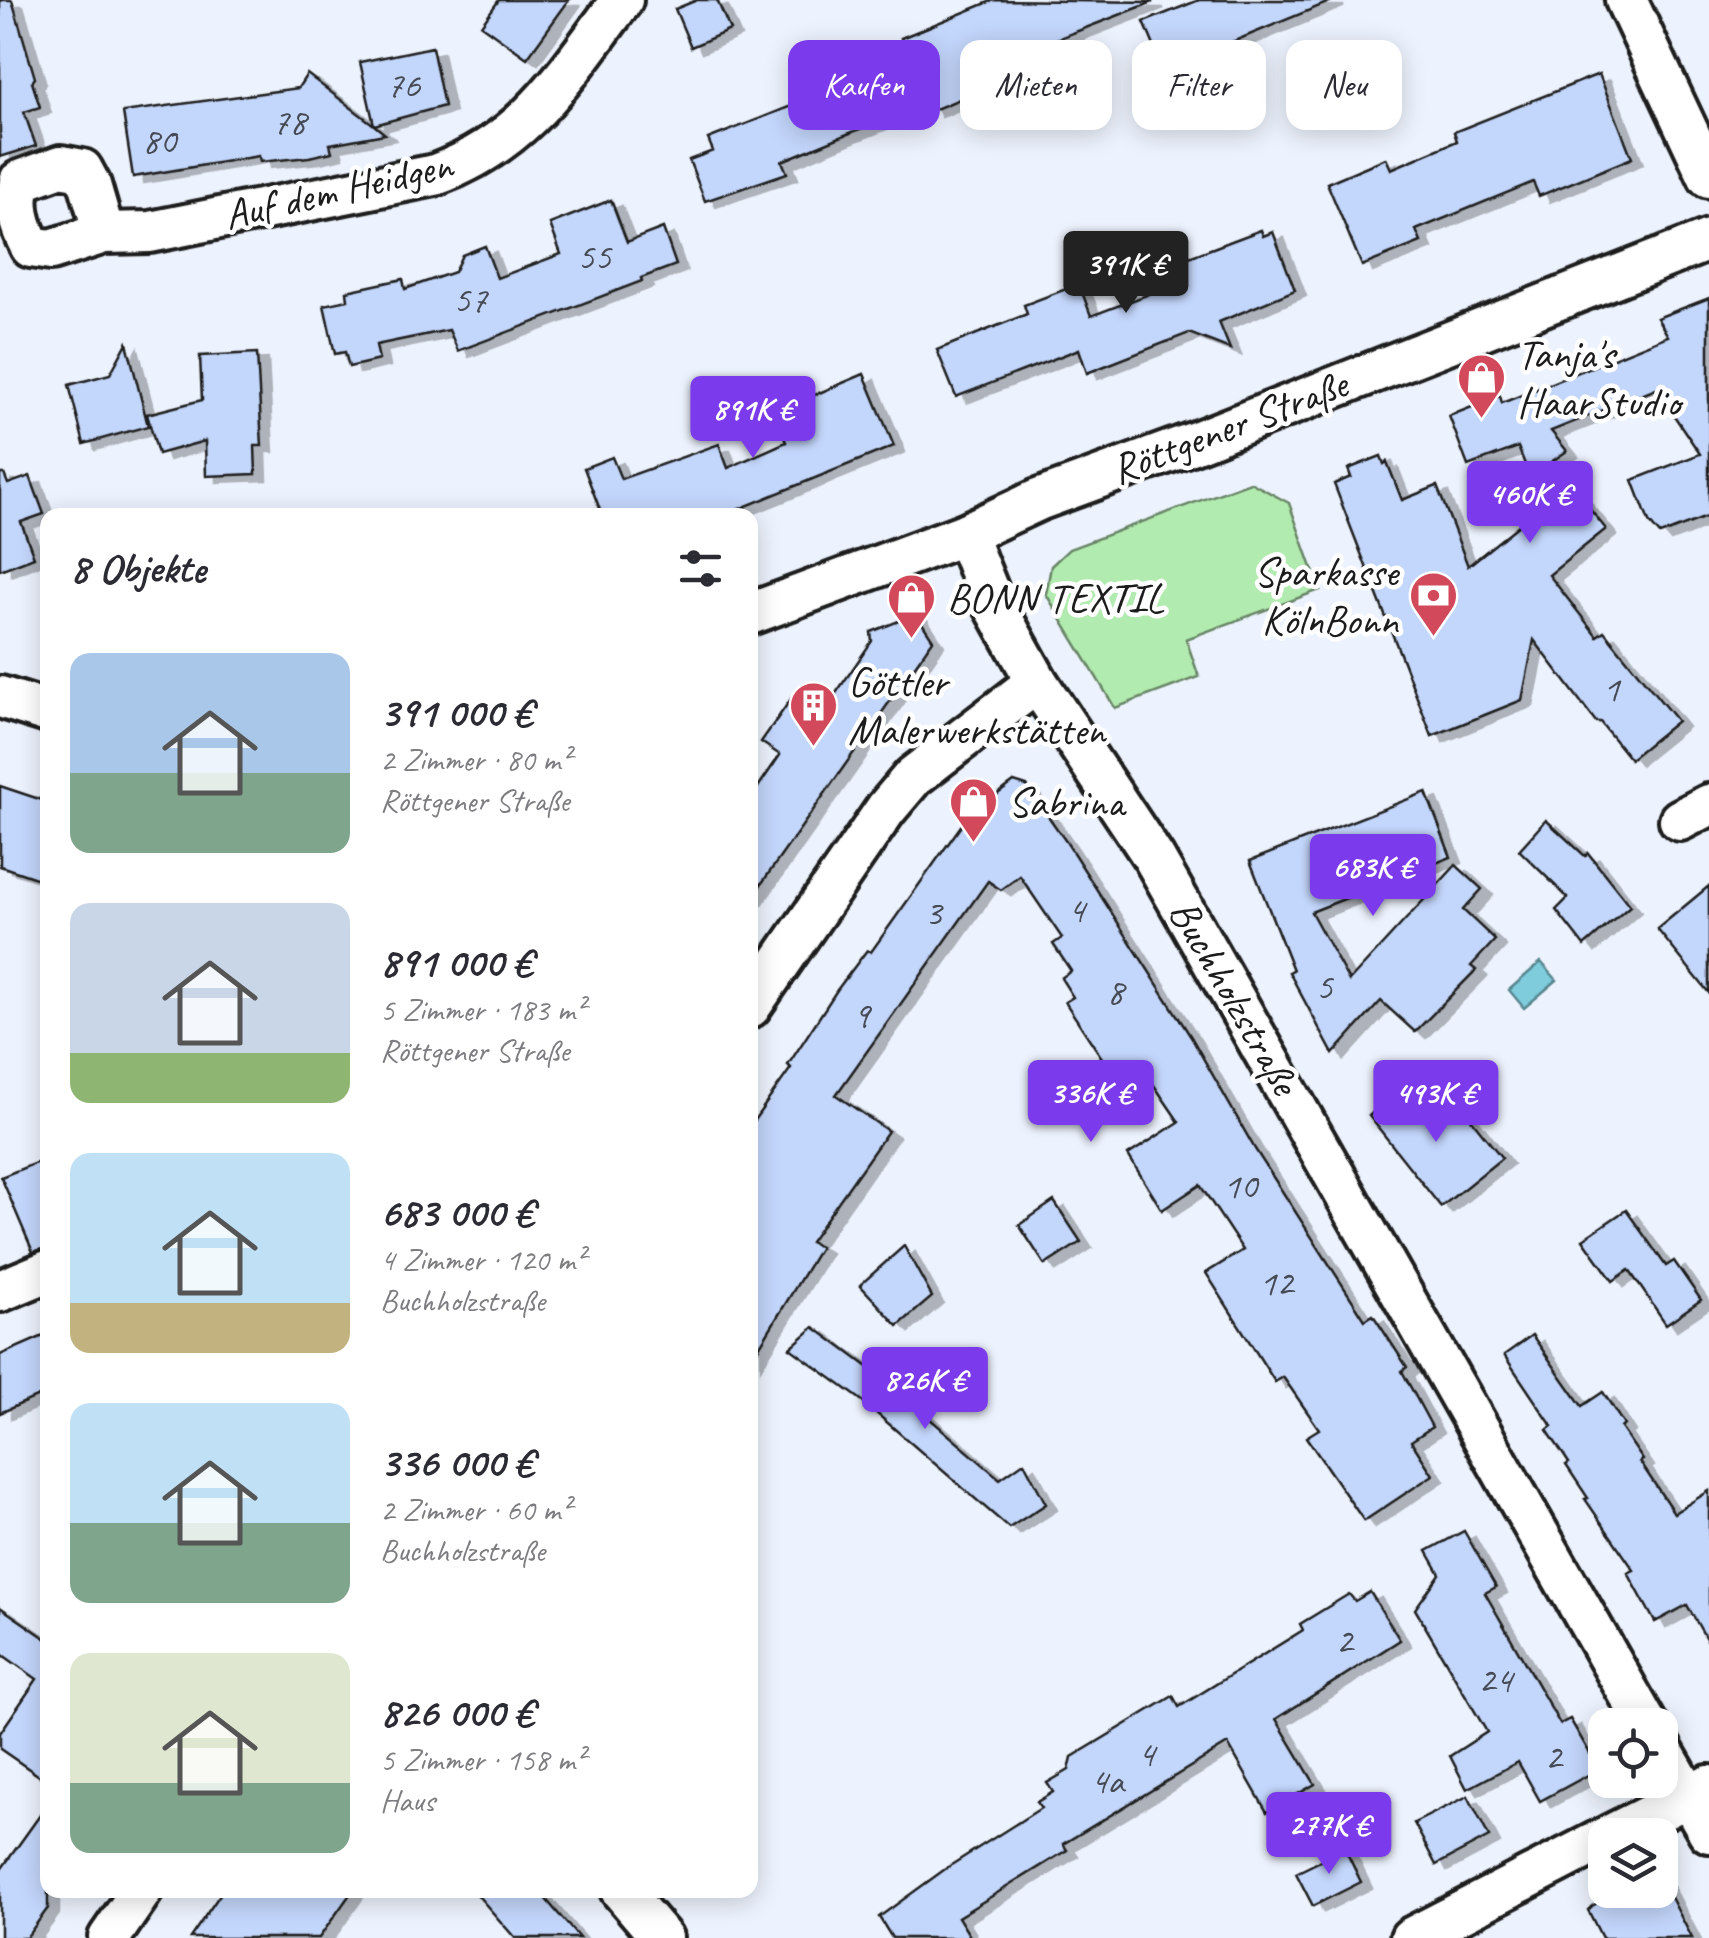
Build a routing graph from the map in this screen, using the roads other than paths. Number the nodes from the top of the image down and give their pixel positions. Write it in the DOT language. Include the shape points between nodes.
graph roads {
  1 [pos="622,0"];
  2 [pos="1626,0"];
  3 [pos="1709,178"];
  4 [pos="104,234"];
  5 [pos="1709,240"];
  6 [pos="964,534"];
  7 [pos="758,611"];
  8 [pos="1037,682"];
  9 [pos="0,697"];
  10 [pos="40,710"];
  11 [pos="758,995"];
  12 [pos="40,1274"];
  13 [pos="0,1291"];
  14 [pos="1637,1708"];
  15 [pos="1678,1767"];
  16 [pos="1699,1791"];
  17 [pos="1646,1818"];
  18 [pos="1709,1832"];
  19 [pos="1588,1847"];
  20 [pos="136,1898"];
  21 [pos="627,1898"];
  22 [pos="109,1938"];
  23 [pos="662,1938"];
  24 [pos="1411,1938"];
  1 -- 4 [label="street, Auf dem Heidgen" via="532,115 464,164 150,232"];
  2 -- 3 [label="street"];
  5 -- 6 [label="street, Röttgener Straße"];
  6 -- 7 [label="street, Röttgener Straße"];
  6 -- 8 [label="street, Buchholzstraße"];
  8 -- 11 [label="street" via="913,777"];
  8 -- 14 [label="street, Buchholzstraße" via="1217,964"];
  9 -- 10 [label="street"];
  12 -- 13 [label="street"];
  15 -- 16 [label="street"];
  16 -- 17 [label="street"];
  16 -- 18 [label="street"];
  19 -- 24 [label="street"];
  20 -- 22 [label="street"];
  21 -- 23 [label="street"];
}
